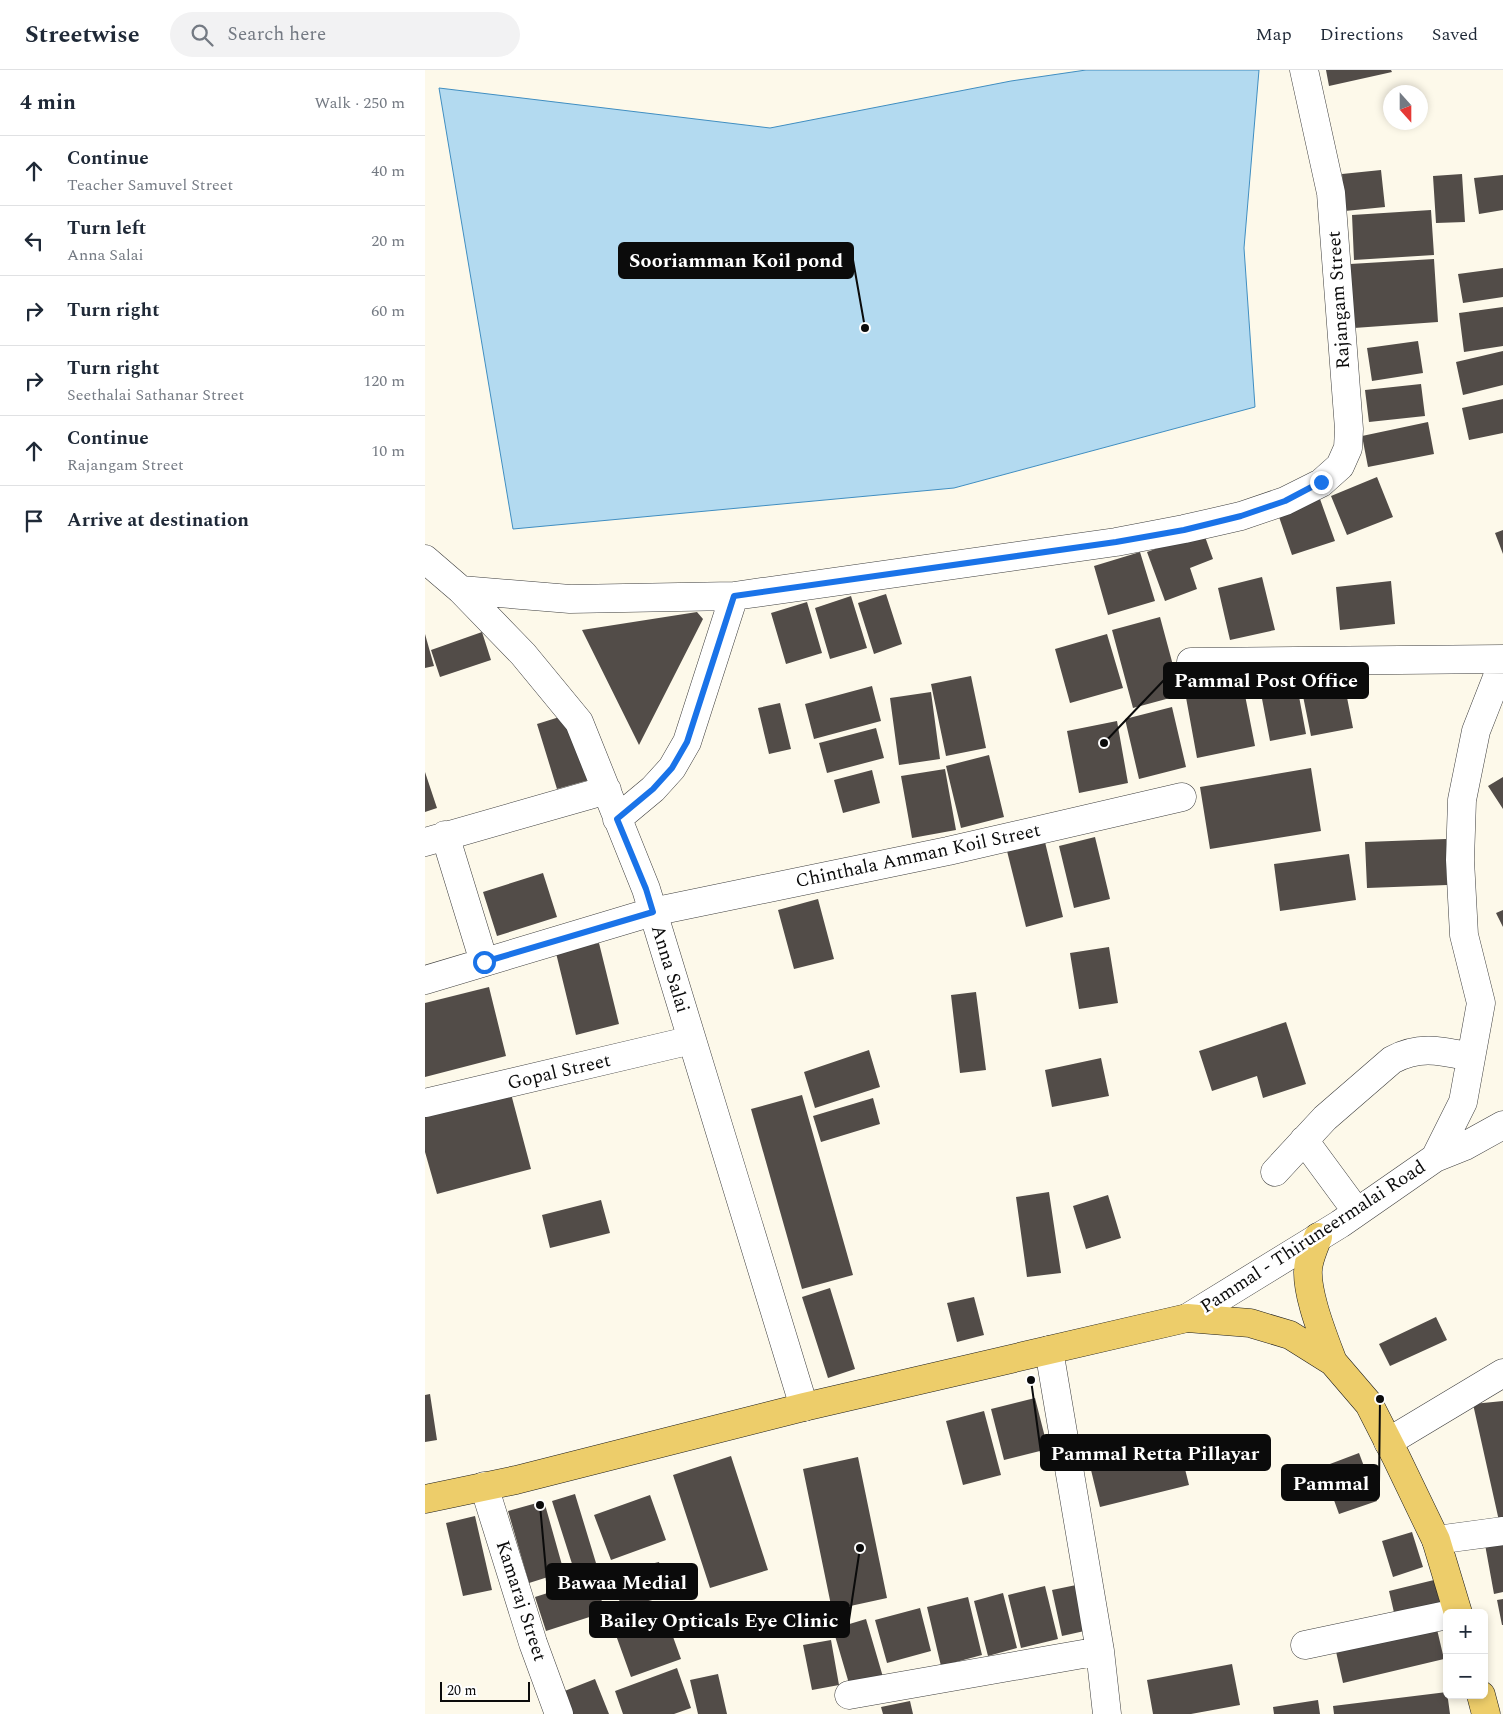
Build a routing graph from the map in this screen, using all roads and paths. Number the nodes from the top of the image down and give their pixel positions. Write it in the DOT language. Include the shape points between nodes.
graph roads {
  1 [pos="1304,70"];
  2 [pos="425,559"];
  3 [pos="461,590"];
  4 [pos="734,596"];
  5 [pos="1503,660"];
  6 [pos="1191,662"];
  7 [pos="607,790"];
  8 [pos="1183,797"];
  9 [pos="617,819"];
  10 [pos="435,838"];
  11 [pos="653,912"];
  12 [pos="484,962"];
  13 [pos="425,980"];
  14 [pos="692,1040"];
  15 [pos="1471,1057"];
  16 [pos="425,1103"];
  17 [pos="1503,1125"];
  18 [pos="1304,1140"];
  19 [pos="1435,1158"];
  20 [pos="1275,1172"];
  21 [pos="1357,1212"];
  22 [pos="1318,1237"];
  23 [pos="1187,1318"];
  24 [pos="1049,1350"];
  25 [pos="1333,1362"];
  26 [pos="1503,1373"];
  27 [pos="804,1407"];
  28 [pos="1388,1442"];
  29 [pos="484,1486"];
  30 [pos="425,1500"];
  31 [pos="1503,1531"];
  32 [pos="1436,1540"];
  33 [pos="1456,1609"];
  34 [pos="1443,1616"];
  35 [pos="1305,1646"];
  36 [pos="1100,1651"];
  37 [pos="849,1695"];
  38 [pos="1482,1699"];
  39 [pos="559,1714"];
  40 [pos="1107,1714"];
  41 [pos="1486,1714"];
  1 -- 4 [label="street, Rajangam Street" via="1331,193 1349,429 1348,448 1339,466 1321,482 1285,501 1184,530"];
  2 -- 3 [label="street, Anna Salai"];
  3 -- 4 [label="street, Rajangam Street" via="570,600"];
  3 -- 7 [label="street, Anna Salai" via="523,654 579,722"];
  4 -- 9 [label="street" via="687,742 672,768 653,789"];
  5 -- 6 [label="street"];
  5 -- 15 [label="street, Pammal - Thiruneermalai Road" via="1476,730 1462,800 1460,860 1464,935 1481,1003"];
  7 -- 9 [label="street, Anna Salai"];
  7 -- 10 [label="street"];
  8 -- 11 [label="street, Chinthala Amman Koil Street" via="948,852"];
  9 -- 11 [label="street, Anna Salai"];
  10 -- 12 [label="street"];
  11 -- 12 [label="street, Chinthala Amman Koil Street"];
  11 -- 14 [label="street, Anna Salai"];
  12 -- 13 [label="street, Chinthala Amman Koil Street"];
  14 -- 16 [label="street, Gopal Street"];
  14 -- 27 [label="street, Anna Salai"];
  15 -- 18 [label="street" via="1420,1050 1404,1054 1372,1076"];
  15 -- 19 [label="street, Pammal - Thiruneermalai Road" via="1463,1102"];
  17 -- 19 [label="street"];
  18 -- 20 [label="street"];
  18 -- 21 [label="street"];
  19 -- 21 [label="street, Pammal - Thiruneermalai Road"];
  21 -- 22 [label="street, Pammal - Thiruneermalai Road"];
  22 -- 23 [label="street, Pammal - Thiruneermalai Road"];
  22 -- 25 [label="main road" via="1308,1264 1310,1291"];
  23 -- 24 [label="main road"];
  23 -- 25 [label="main road" via="1250,1322 1290,1335"];
  24 -- 27 [label="main road"];
  24 -- 36 [label="street"];
  25 -- 28 [label="main road" via="1369,1404"];
  26 -- 28 [label="street"];
  27 -- 29 [label="main road"];
  28 -- 32 [label="main road"];
  29 -- 30 [label="main road"];
  29 -- 39 [label="street, Kamaraj Street" via="533,1643"];
  31 -- 32 [label="street"];
  32 -- 33 [label="main road"];
  34 -- 35 [label="street"];
  36 -- 37 [label="street"];
  36 -- 40 [label="street"];
  38 -- 41 [label="main road"];
}
